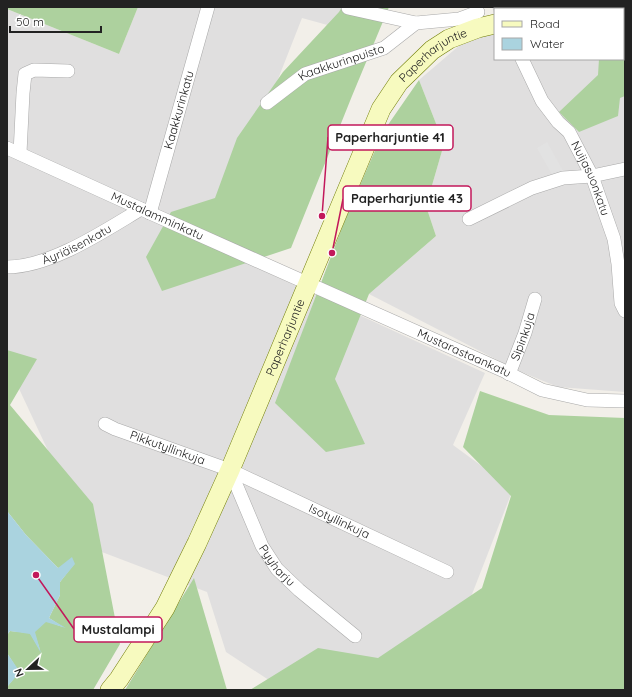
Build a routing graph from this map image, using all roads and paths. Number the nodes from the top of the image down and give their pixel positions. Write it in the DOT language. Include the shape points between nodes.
graph roads {
  1 [pos="208,7"];
  2 [pos="348,8"];
  3 [pos="486,20"];
  4 [pos="416,23"];
  5 [pos="522,60"];
  6 [pos="68,71"];
  7 [pos="267,102"];
  8 [pos="7,148"];
  9 [pos="20,154"];
  10 [pos="625,169"];
  11 [pos="592,176"];
  12 [pos="146,211"];
  13 [pos="469,219"];
  14 [pos="7,267"];
  15 [pos="309,283"];
  16 [pos="534,299"];
  17 [pos="625,311"];
  18 [pos="509,374"];
  19 [pos="625,401"];
  20 [pos="105,424"];
  21 [pos="230,470"];
  22 [pos="448,572"];
  23 [pos="355,636"];
  24 [pos="110,690"];
  1 -- 12 [label="street, Kaakkurinkatu"];
  2 -- 4 [label="street"];
  3 -- 4 [label="street" via="459,19"];
  3 -- 15 [label="street, Paperharjuntie" via="478,28 432,50 399,82 381,109"];
  4 -- 7 [label="street, Kaakkurinpuisto" via="384,48 305,74"];
  5 -- 11 [label="street, Nuijasuonkatu" via="542,101 569,132"];
  6 -- 9 [label="street" via="34,70 25,74"];
  8 -- 9 [label="street, Mustalamminkatu"];
  9 -- 12 [label="street, Mustalamminkatu"];
  10 -- 11 [label="street"];
  11 -- 13 [label="street" via="563,178 532,188"];
  11 -- 17 [label="street, Nuijasuonkatu" via="614,238 621,303"];
  12 -- 14 [label="street, Äyriäisenkatu" via="77,247 30,266"];
  12 -- 15 [label="street, Mustalamminkatu"];
  15 -- 18 [label="street, Mustarastaankatu"];
  15 -- 21 [label="street, Paperharjuntie"];
  16 -- 18 [label="street, Sipinkuja" via="525,333"];
  18 -- 19 [label="street, Mustarastaankatu" via="542,390 587,400"];
  20 -- 21 [label="street, Pikkutyllinkuja"];
  21 -- 22 [label="street, Isotyllinkuja"];
  21 -- 23 [label="street, Pyyharju" via="262,546 277,569"];
  21 -- 24 [label="street, Paperharjuntie" via="165,608"];
}
